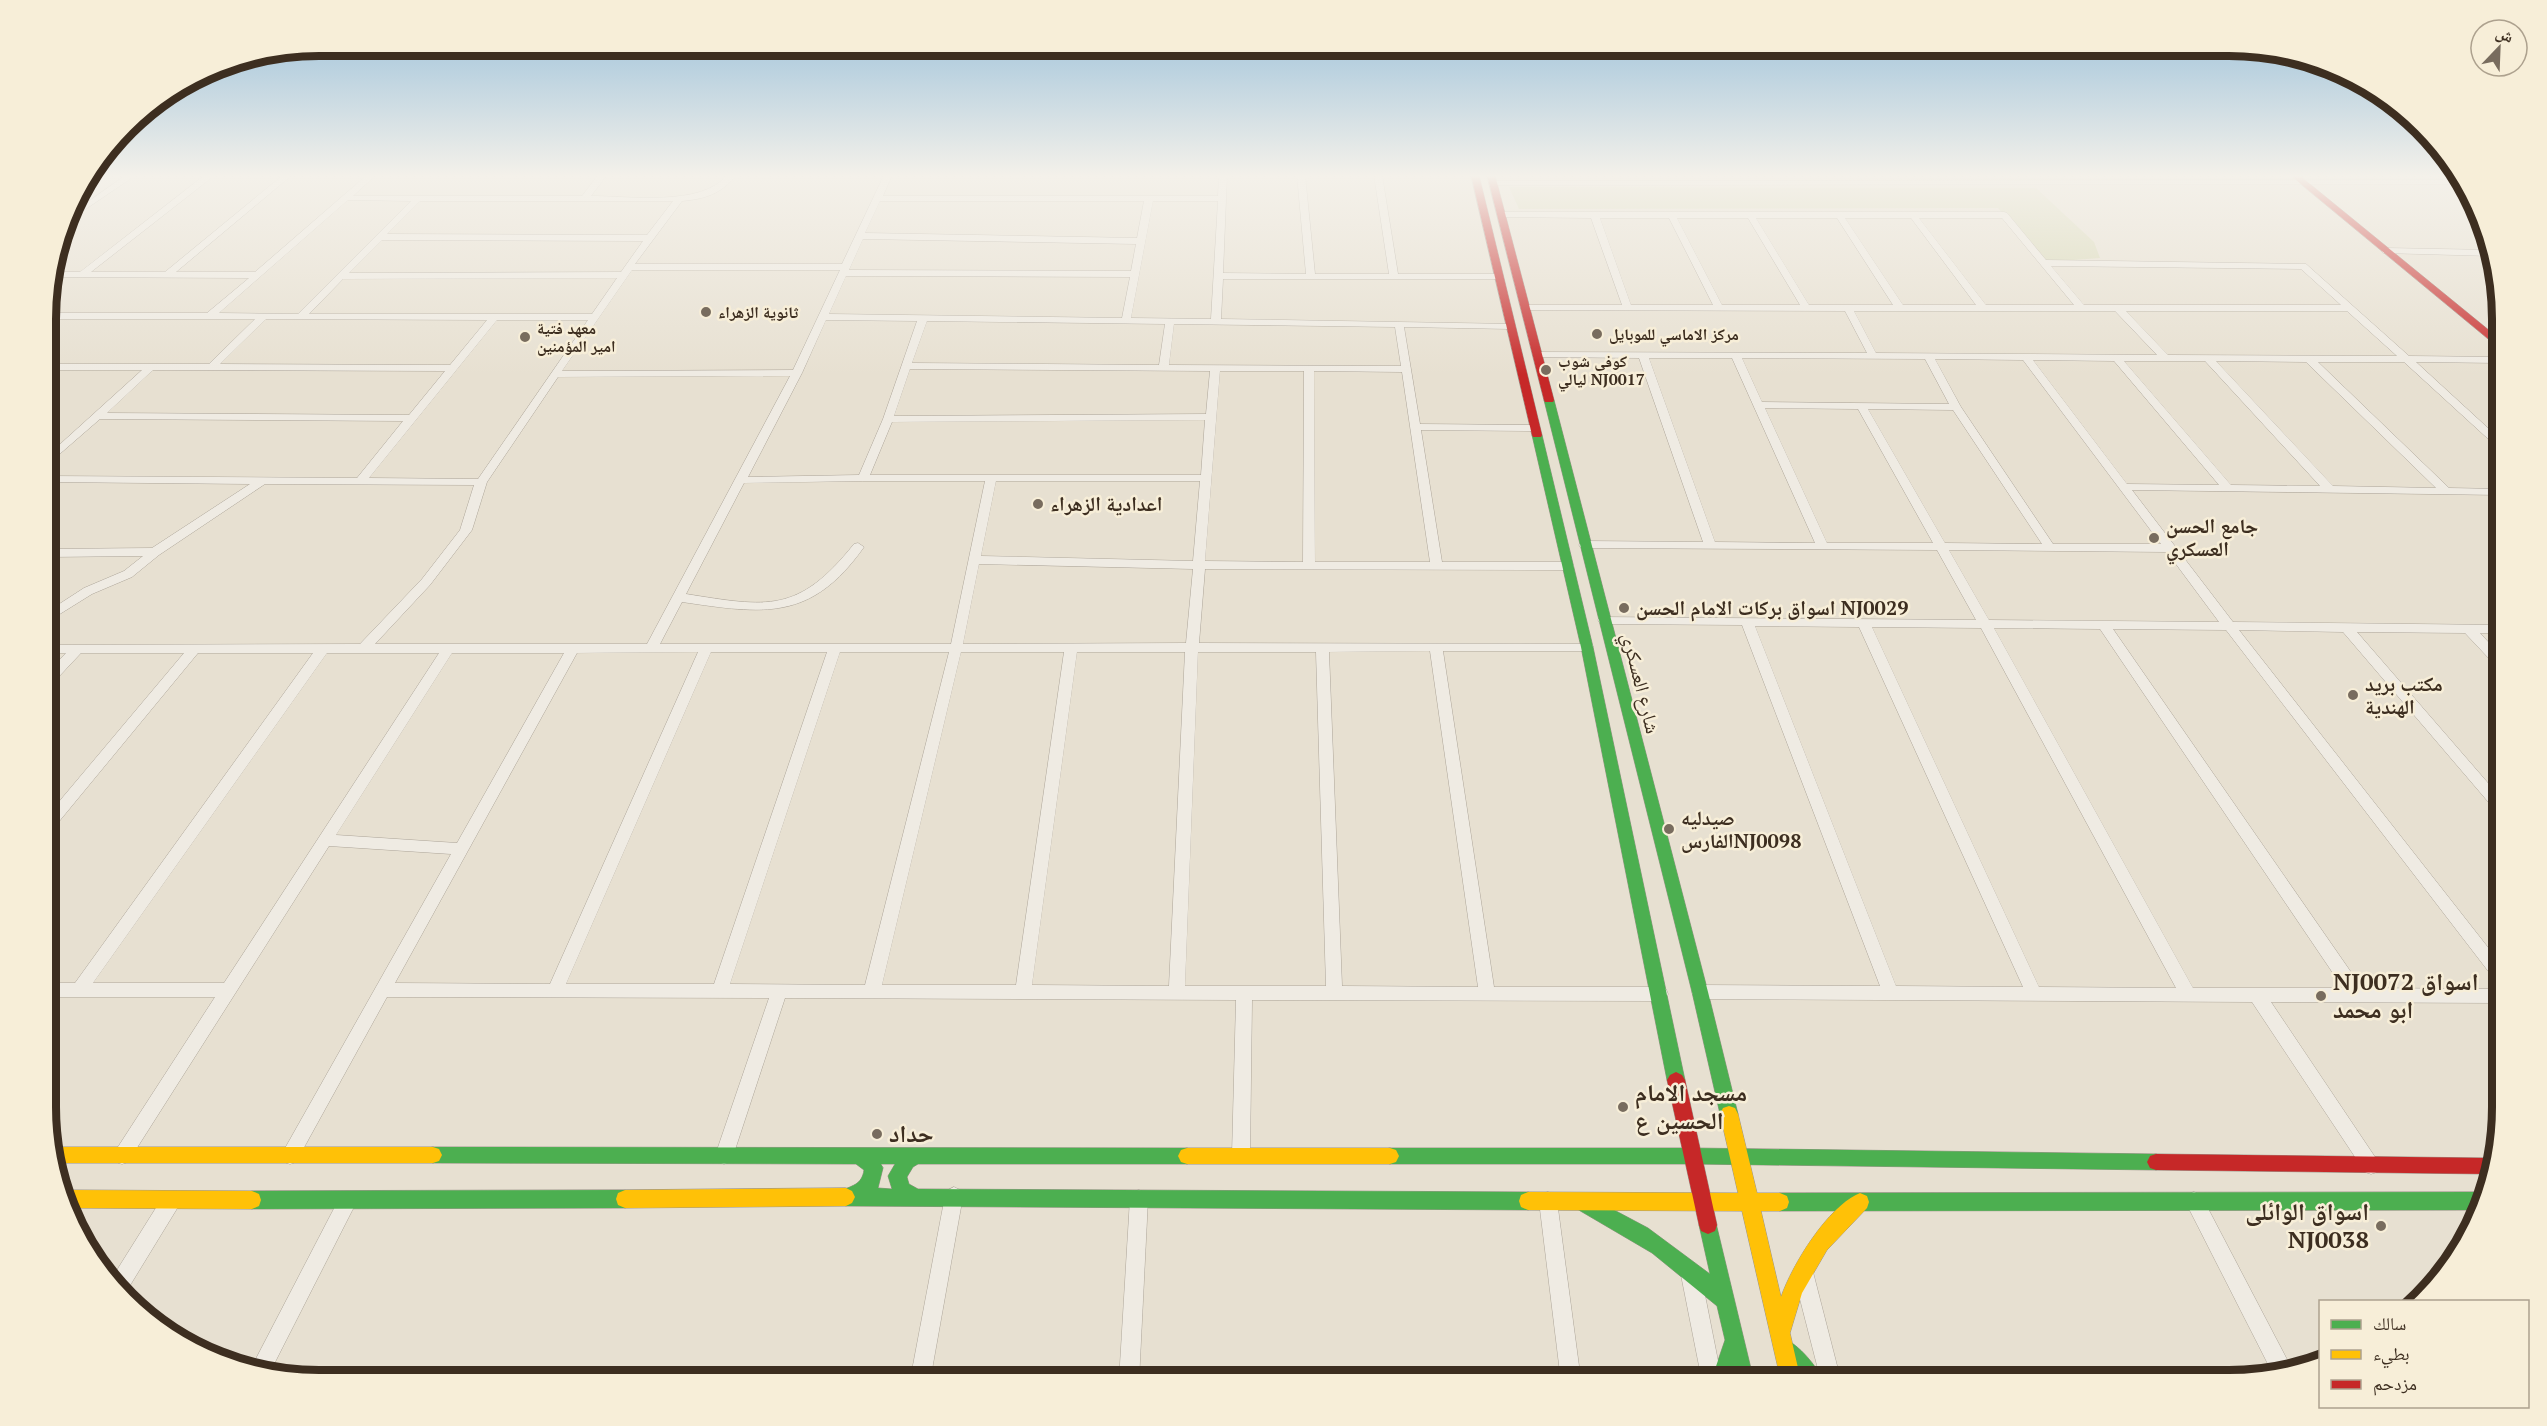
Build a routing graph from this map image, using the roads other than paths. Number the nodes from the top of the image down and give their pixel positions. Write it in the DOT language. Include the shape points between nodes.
graph roads {
  1 [pos="1141,241"];
  2 [pos="125,242"];
  3 [pos="207,242"];
  4 [pos="296,242"];
  5 [pos="374,242"];
  6 [pos="647,242"];
  7 [pos="857,242"];
  8 [pos="1220,242"];
  9 [pos="1308,242"];
  10 [pos="1388,242"];
  11 [pos="1491,242"];
  12 [pos="1508,242"];
  13 [pos="1604,242"];
  14 [pos="1685,242"];
  15 [pos="1766,242"];
  16 [pos="1857,242"];
  17 [pos="1932,242"];
  18 [pos="2026,242"];
  19 [pos="2374,242"];
  20 [pos="2386,251"];
  21 [pos="2484,253"];
  22 [pos="2044,263"];
  23 [pos="844,270"];
  24 [pos="626,271"];
  25 [pos="1135,274"];
  26 [pos="60,275"];
  27 [pos="82,275"];
  28 [pos="167,275"];
  29 [pos="257,275"];
  30 [pos="340,276"];
  31 [pos="1218,276"];
  32 [pos="1311,276"];
  33 [pos="1394,277"];
  34 [pos="1499,277"];
  35 [pos="1525,308"];
  36 [pos="1806,308"];
  37 [pos="1900,308"];
  38 [pos="1983,308"];
  39 [pos="2081,308"];
  40 [pos="2118,308"];
  41 [pos="2349,308"];
  42 [pos="1628,309"];
  43 [pos="1719,309"];
  44 [pos="1848,309"];
  45 [pos="56,316"];
  46 [pos="210,316"];
  47 [pos="264,316"];
  48 [pos="301,316"];
  49 [pos="494,317"];
  50 [pos="594,317"];
  51 [pos="823,317"];
  52 [pos="923,318"];
  53 [pos="1126,321"];
  54 [pos="1170,321"];
  55 [pos="1216,322"];
  56 [pos="1399,324"];
  57 [pos="1510,326"];
  58 [pos="2492,338"];
  59 [pos="1536,354"];
  60 [pos="1643,354"];
  61 [pos="1736,355"];
  62 [pos="1928,355"];
  63 [pos="1873,356"];
  64 [pos="2025,356"];
  65 [pos="2116,357"];
  66 [pos="2164,357"];
  67 [pos="2207,357"];
  68 [pos="2308,358"];
  69 [pos="2406,359"];
  70 [pos="2492,360"];
  71 [pos="906,366"];
  72 [pos="59,367"];
  73 [pos="151,367"];
  74 [pos="212,367"];
  75 [pos="453,368"];
  76 [pos="1164,368"];
  77 [pos="1215,368"];
  78 [pos="56,369"];
  79 [pos="1309,369"];
  80 [pos="1406,369"];
  81 [pos="797,373"];
  82 [pos="555,374"];
  83 [pos="1527,394"];
  84 [pos="1547,394"];
  85 [pos="1758,405"];
  86 [pos="1861,406"];
  87 [pos="1956,407"];
  88 [pos="1531,411"];
  89 [pos="1551,413"];
  90 [pos="97,416"];
  91 [pos="1211,417"];
  92 [pos="413,418"];
  93 [pos="888,419"];
  94 [pos="1415,427"];
  95 [pos="1535,428"];
  96 [pos="2492,437"];
  97 [pos="56,454"];
  98 [pos="862,478"];
  99 [pos="991,478"];
  100 [pos="1206,478"];
  101 [pos="56,479"];
  102 [pos="361,480"];
  103 [pos="740,480"];
  104 [pos="263,481"];
  105 [pos="481,482"];
  106 [pos="2124,487"];
  107 [pos="2228,489"];
  108 [pos="2330,490"];
  109 [pos="2446,491"];
  110 [pos="2492,492"];
  111 [pos="1586,545"];
  112 [pos="1822,545"];
  113 [pos="1710,546"];
  114 [pos="1940,546"];
  115 [pos="2049,546"];
  116 [pos="858,547"];
  117 [pos="2170,548"];
  118 [pos="56,552"];
  119 [pos="155,552"];
  120 [pos="974,560"];
  121 [pos="1200,565"];
  122 [pos="1309,565"];
  123 [pos="1437,566"];
  124 [pos="1568,566"];
  125 [pos="678,597"];
  126 [pos="56,612"];
  127 [pos="1604,620"];
  128 [pos="1747,622"];
  129 [pos="1864,623"];
  130 [pos="1985,624"];
  131 [pos="2104,625"];
  132 [pos="2229,626"];
  133 [pos="2346,628"];
  134 [pos="2469,629"];
  135 [pos="2492,629"];
  136 [pos="1436,647"];
  137 [pos="1587,647"];
  138 [pos="573,648"];
  139 [pos="651,648"];
  140 [pos="706,648"];
  141 [pos="835,648"];
  142 [pos="956,648"];
  143 [pos="1071,648"];
  144 [pos="1322,648"];
  145 [pos="56,649"];
  146 [pos="78,649"];
  147 [pos="194,649"];
  148 [pos="323,649"];
  149 [pos="363,649"];
  150 [pos="448,649"];
  151 [pos="1192,649"];
  152 [pos="2492,653"];
  153 [pos="56,672"];
  154 [pos="2492,797"];
  155 [pos="56,815"];
  156 [pos="325,840"];
  157 [pos="461,849"];
  158 [pos="2492,963"];
  159 [pos="56,990"];
  160 [pos="79,990"];
  161 [pos="229,990"];
  162 [pos="383,990"];
  163 [pos="555,990"];
  164 [pos="720,990"];
  165 [pos="780,990"];
  166 [pos="872,991"];
  167 [pos="1023,991"];
  168 [pos="1177,992"];
  169 [pos="1244,992"];
  170 [pos="1334,992"];
  171 [pos="1487,992"];
  172 [pos="1700,992"];
  173 [pos="1891,993"];
  174 [pos="2034,993"];
  175 [pos="1660,994"];
  176 [pos="2188,994"];
  177 [pos="2257,995"];
  178 [pos="2357,995"];
  179 [pos="2492,996"];
  180 [pos="60,1155"];
  181 [pos="855,1155"];
  182 [pos="917,1155"];
  183 [pos="1241,1155"];
  184 [pos="122,1156"];
  185 [pos="290,1156"];
  186 [pos="724,1156"];
  187 [pos="1692,1156"];
  188 [pos="1738,1156"];
  189 [pos="2371,1166"];
  190 [pos="2485,1166"];
  191 [pos="914,1196"];
  192 [pos="954,1196"];
  193 [pos="854,1197"];
  194 [pos="72,1199"];
  195 [pos="1138,1199"];
  196 [pos="1579,1200"];
  197 [pos="171,1201"];
  198 [pos="348,1201"];
  199 [pos="1548,1201"];
  200 [pos="1702,1201"];
  201 [pos="2194,1201"];
  202 [pos="2474,1201"];
  203 [pos="1749,1202"];
  204 [pos="1860,1202"];
  205 [pos="1689,1267"];
  206 [pos="1802,1269"];
  207 [pos="121,1281"];
  208 [pos="1726,1301"];
  209 [pos="1735,1339"];
  210 [pos="1782,1342"];
  211 [pos="263,1364"];
  212 [pos="2279,1365"];
  213 [pos="922,1370"];
  214 [pos="1130,1370"];
  215 [pos="1571,1370"];
  216 [pos="1710,1370"];
  217 [pos="1725,1370"];
  218 [pos="1742,1370"];
  219 [pos="1788,1370"];
  220 [pos="1804,1370"];
  221 [pos="1828,1370"];
  1 -- 25 [label="street"];
  2 -- 27 [label="street"];
  3 -- 28 [label="street"];
  4 -- 29 [label="street"];
  5 -- 30 [label="street"];
  6 -- 24 [label="street"];
  7 -- 23 [label="street"];
  8 -- 31 [label="street"];
  9 -- 32 [label="street"];
  10 -- 33 [label="street"];
  11 -- 34 [label="main road"];
  12 -- 35 [label="main road, شارع العسكري"];
  13 -- 42 [label="street"];
  14 -- 43 [label="street"];
  15 -- 36 [label="street"];
  16 -- 37 [label="street"];
  17 -- 38 [label="street"];
  18 -- 22 [label="street"];
  19 -- 20 [label="main road"];
  20 -- 21 [label="street"];
  20 -- 58 [label="main road"];
  22 -- 39 [label="street"];
  22 -- 41 [label="street" via="2303,266"];
  23 -- 24 [label="street"];
  23 -- 25 [label="street"];
  23 -- 51 [label="street"];
  24 -- 30 [label="street"];
  24 -- 50 [label="street"];
  25 -- 53 [label="street"];
  26 -- 27 [label="street"];
  27 -- 28 [label="street"];
  28 -- 29 [label="street"];
  29 -- 46 [label="street"];
  30 -- 48 [label="street"];
  31 -- 32 [label="street"];
  31 -- 55 [label="street"];
  32 -- 33 [label="street"];
  33 -- 34 [label="street"];
  34 -- 57 [label="main road"];
  35 -- 42 [label="street"];
  35 -- 59 [label="main road, شارع العسكري"];
  36 -- 43 [label="street"];
  36 -- 44 [label="street"];
  37 -- 38 [label="street"];
  37 -- 44 [label="street"];
  38 -- 39 [label="street"];
  39 -- 40 [label="street"];
  40 -- 41 [label="street"];
  40 -- 66 [label="street"];
  41 -- 69 [label="street"];
  42 -- 43 [label="street"];
  44 -- 63 [label="street"];
  45 -- 46 [label="street"];
  46 -- 47 [label="street"];
  47 -- 48 [label="street"];
  47 -- 74 [label="street"];
  48 -- 49 [label="street"];
  49 -- 50 [label="street"];
  49 -- 75 [label="street"];
  50 -- 82 [label="street"];
  51 -- 52 [label="street"];
  51 -- 81 [label="street"];
  52 -- 53 [label="street"];
  52 -- 71 [label="street"];
  53 -- 54 [label="street"];
  54 -- 55 [label="street"];
  54 -- 76 [label="street"];
  55 -- 56 [label="street"];
  56 -- 57 [label="street"];
  56 -- 80 [label="street"];
  57 -- 83 [label="main road"];
  59 -- 60 [label="street"];
  59 -- 84 [label="main road, شارع العسكري"];
  60 -- 61 [label="street"];
  60 -- 113 [label="street"];
  61 -- 63 [label="street"];
  61 -- 85 [label="street"];
  62 -- 63 [label="street"];
  62 -- 64 [label="street"];
  62 -- 87 [label="street"];
  64 -- 65 [label="street"];
  64 -- 106 [label="street"];
  65 -- 66 [label="street"];
  65 -- 107 [label="street"];
  66 -- 67 [label="street"];
  67 -- 68 [label="street"];
  67 -- 108 [label="street"];
  68 -- 69 [label="street"];
  68 -- 109 [label="street"];
  69 -- 70 [label="street"];
  69 -- 96 [label="street"];
  71 -- 76 [label="street"];
  71 -- 93 [label="street"];
  72 -- 73 [label="street"];
  72 -- 78 [label="street"];
  73 -- 74 [label="street"];
  73 -- 90 [label="street"];
  74 -- 75 [label="street"];
  75 -- 92 [label="street"];
  76 -- 77 [label="street"];
  77 -- 79 [label="street"];
  77 -- 91 [label="street"];
  79 -- 80 [label="street"];
  79 -- 122 [label="street"];
  80 -- 94 [label="street"];
  81 -- 82 [label="street"];
  81 -- 103 [label="street"];
  82 -- 105 [label="street"];
  83 -- 84 [label="main road"];
  83 -- 88 [label="main road"];
  84 -- 89 [label="main road, شارع العسكري"];
  85 -- 86 [label="street"];
  85 -- 112 [label="street"];
  86 -- 87 [label="street"];
  86 -- 114 [label="street"];
  87 -- 115 [label="street"];
  88 -- 89 [label="main road"];
  88 -- 95 [label="main road"];
  89 -- 111 [label="main road, شارع العسكري"];
  90 -- 92 [label="street"];
  90 -- 97 [label="street"];
  91 -- 93 [label="street"];
  91 -- 100 [label="street"];
  92 -- 102 [label="street"];
  93 -- 98 [label="street"];
  94 -- 95 [label="street"];
  94 -- 123 [label="street"];
  95 -- 124 [label="main road"];
  98 -- 99 [label="street"];
  98 -- 103 [label="street"];
  99 -- 100 [label="street"];
  99 -- 120 [label="street"];
  100 -- 121 [label="street"];
  101 -- 104 [label="street"];
  102 -- 104 [label="street"];
  102 -- 105 [label="street"];
  103 -- 125 [label="street"];
  104 -- 119 [label="street"];
  105 -- 149 [label="street" via="466,530 426,582"];
  106 -- 107 [label="street"];
  106 -- 117 [label="street"];
  107 -- 108 [label="street"];
  108 -- 109 [label="street"];
  109 -- 110 [label="street"];
  111 -- 113 [label="street"];
  111 -- 127 [label="main road, شارع العسكري"];
  112 -- 113 [label="street"];
  112 -- 114 [label="street"];
  114 -- 115 [label="street"];
  114 -- 130 [label="street"];
  115 -- 117 [label="street"];
  116 -- 125 [label="street" via="823,588 772,608"];
  117 -- 132 [label="street"];
  118 -- 119 [label="street"];
  119 -- 126 [label="street" via="128,574 88,591"];
  120 -- 121 [label="street"];
  120 -- 142 [label="street"];
  121 -- 122 [label="street"];
  121 -- 151 [label="street"];
  122 -- 123 [label="street"];
  123 -- 124 [label="street"];
  124 -- 137 [label="main road"];
  125 -- 139 [label="street"];
  127 -- 128 [label="street"];
  127 -- 172 [label="main road, شارع العسكري"];
  128 -- 129 [label="street"];
  128 -- 173 [label="street"];
  129 -- 130 [label="street"];
  129 -- 174 [label="street"];
  130 -- 131 [label="street"];
  130 -- 176 [label="street"];
  131 -- 132 [label="street"];
  131 -- 178 [label="street"];
  132 -- 133 [label="street"];
  132 -- 158 [label="street"];
  133 -- 134 [label="street"];
  133 -- 154 [label="street"];
  134 -- 135 [label="street"];
  134 -- 152 [label="street"];
  136 -- 137 [label="street"];
  136 -- 144 [label="street"];
  136 -- 171 [label="street"];
  137 -- 175 [label="main road"];
  138 -- 139 [label="street"];
  138 -- 150 [label="street"];
  138 -- 157 [label="street"];
  139 -- 140 [label="street"];
  140 -- 141 [label="street"];
  140 -- 163 [label="street"];
  141 -- 142 [label="street"];
  141 -- 164 [label="street"];
  142 -- 143 [label="street"];
  142 -- 166 [label="street"];
  143 -- 151 [label="street"];
  143 -- 167 [label="street"];
  144 -- 151 [label="street"];
  144 -- 170 [label="street"];
  145 -- 146 [label="street"];
  146 -- 147 [label="street"];
  146 -- 153 [label="street"];
  147 -- 148 [label="street"];
  147 -- 155 [label="street"];
  148 -- 149 [label="street"];
  148 -- 160 [label="street"];
  149 -- 150 [label="street"];
  150 -- 156 [label="street"];
  151 -- 168 [label="street"];
  156 -- 157 [label="street"];
  156 -- 161 [label="street"];
  157 -- 162 [label="street"];
  159 -- 160 [label="street"];
  160 -- 161 [label="street"];
  161 -- 184 [label="street"];
  162 -- 163 [label="street"];
  162 -- 185 [label="street"];
  163 -- 164 [label="street"];
  164 -- 165 [label="street"];
  165 -- 166 [label="street"];
  165 -- 186 [label="street"];
  166 -- 167 [label="street"];
  167 -- 168 [label="street"];
  168 -- 169 [label="street"];
  169 -- 170 [label="street"];
  169 -- 183 [label="street"];
  170 -- 171 [label="street"];
  171 -- 175 [label="street"];
  172 -- 173 [label="street"];
  172 -- 188 [label="main road, شارع العسكري"];
  173 -- 174 [label="street"];
  174 -- 176 [label="street"];
  175 -- 187 [label="main road"];
  176 -- 177 [label="street"];
  177 -- 178 [label="street"];
  177 -- 189 [label="street"];
  178 -- 179 [label="street"];
  180 -- 184 [label="main road"];
  181 -- 182 [label="main road"];
  181 -- 186 [label="main road"];
  181 -- 193 [label="main road" via="874,1168 871,1183"];
  182 -- 183 [label="main road"];
  182 -- 191 [label="main road" via="907,1161 897,1176 902,1190"];
  183 -- 187 [label="main road"];
  184 -- 185 [label="main road"];
  185 -- 186 [label="main road"];
  187 -- 188 [label="main road"];
  187 -- 200 [label="main road"];
  188 -- 189 [label="main road"];
  188 -- 203 [label="main road, شارع العسكري"];
  189 -- 190 [label="main road"];
  191 -- 192 [label="main road"];
  191 -- 193 [label="main road"];
  192 -- 195 [label="main road"];
  192 -- 213 [label="street"];
  193 -- 198 [label="main road"];
  194 -- 197 [label="main road"];
  195 -- 199 [label="main road"];
  195 -- 214 [label="street"];
  196 -- 199 [label="main road"];
  196 -- 200 [label="main road"];
  196 -- 205 [label="main road" via="1646,1235"];
  197 -- 198 [label="main road"];
  197 -- 207 [label="street"];
  198 -- 211 [label="street"];
  199 -- 215 [label="street"];
  200 -- 203 [label="main road"];
  200 -- 208 [label="main road"];
  201 -- 202 [label="main road"];
  201 -- 204 [label="main road"];
  201 -- 212 [label="street"];
  203 -- 204 [label="main road"];
  203 -- 210 [label="main road, شارع العسكري"];
  204 -- 206 [label="main road" via="1822,1237"];
  205 -- 208 [label="main road"];
  205 -- 216 [label="street"];
  206 -- 210 [label="main road" via="1785,1309"];
  206 -- 221 [label="street"];
  208 -- 209 [label="main road"];
  209 -- 217 [label="main road"];
  209 -- 218 [label="main road"];
  210 -- 219 [label="main road, شارع العسكري"];
  210 -- 220 [label="main road"];
}
